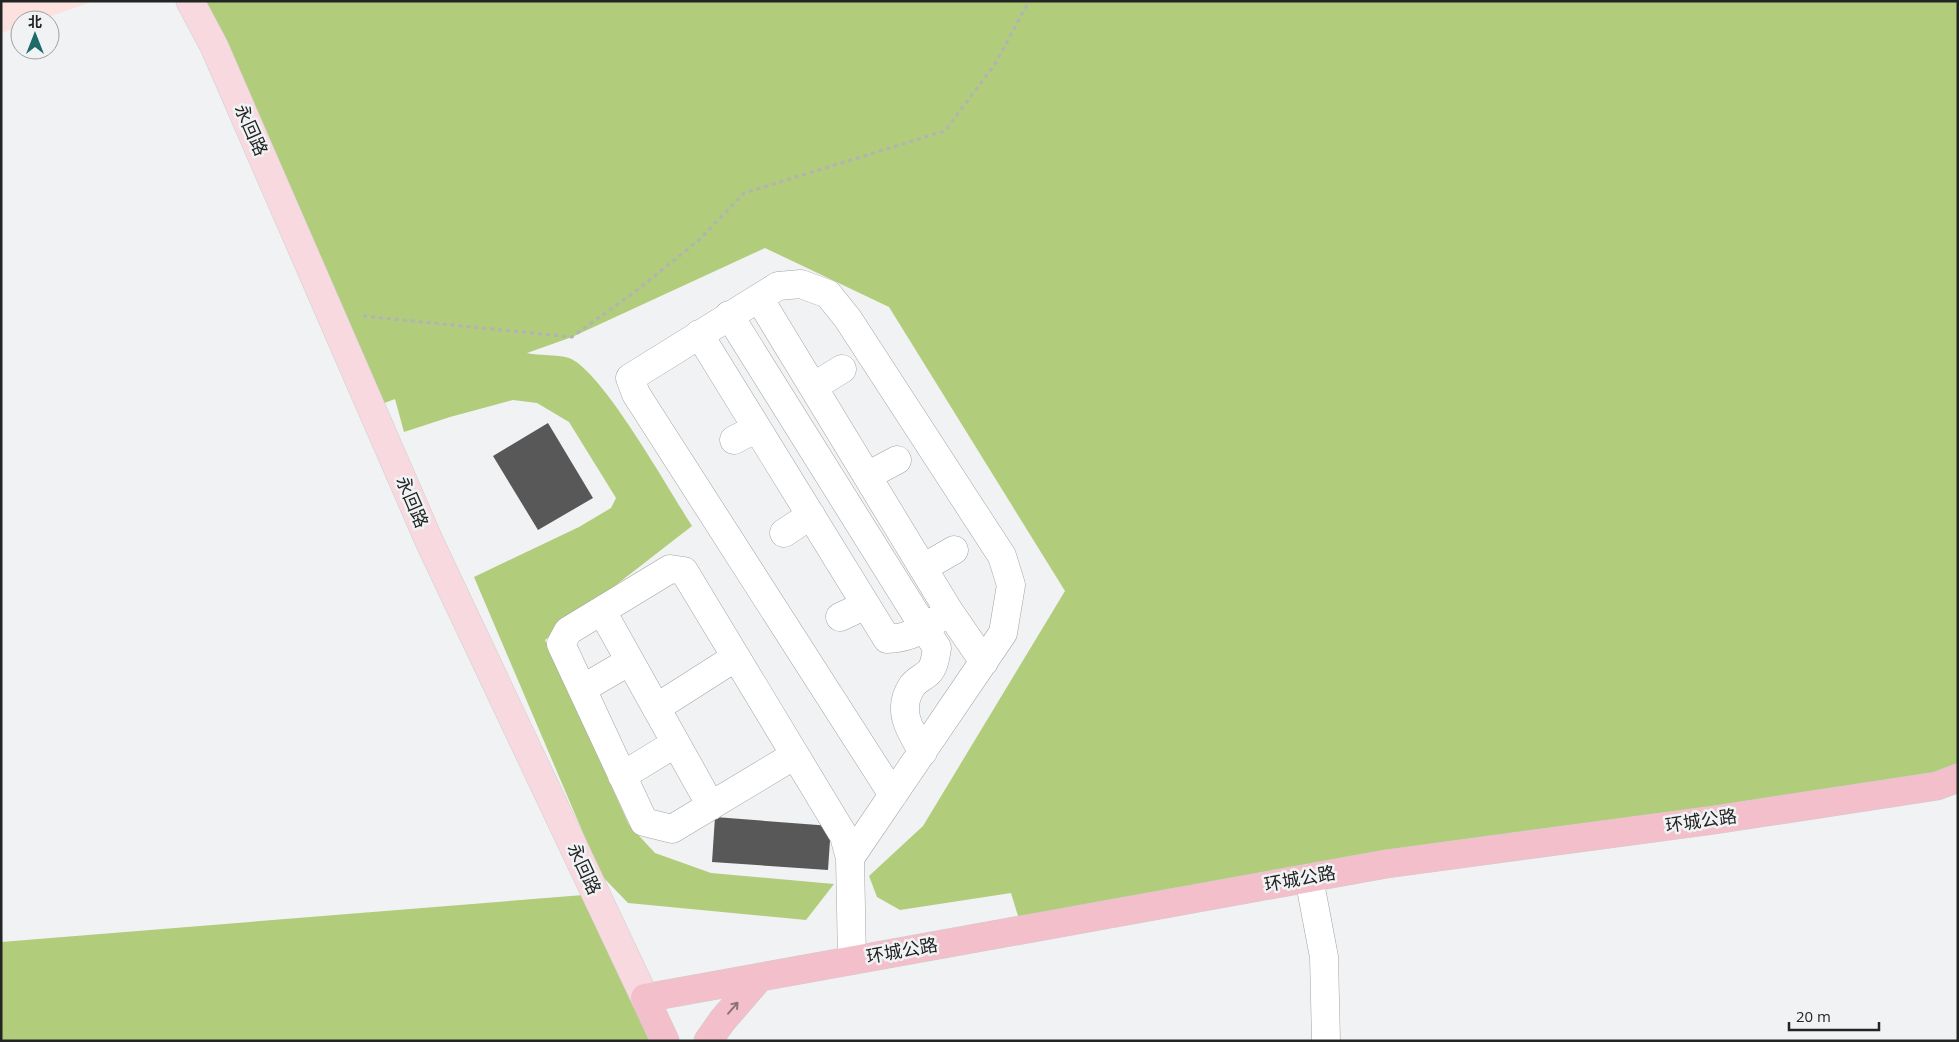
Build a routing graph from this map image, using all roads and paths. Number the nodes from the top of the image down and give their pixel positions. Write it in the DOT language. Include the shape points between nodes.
graph roads {
  1 [pos="190,1"];
  2 [pos="1029,1"];
  3 [pos="759,298"];
  4 [pos="330,312"];
  5 [pos="730,315"];
  6 [pos="699,334"];
  7 [pos="842,370"];
  8 [pos="813,387"];
  9 [pos="757,428"];
  10 [pos="734,440"];
  11 [pos="897,460"];
  12 [pos="867,476"];
  13 [pos="811,515"];
  14 [pos="784,533"];
  15 [pos="954,550"];
  16 [pos="923,568"];
  17 [pos="866,605"];
  18 [pos="602,611"];
  19 [pos="949,611"];
  20 [pos="840,617"];
  21 [pos="925,628"];
  22 [pos="736,657"];
  23 [pos="630,661"];
  24 [pos="984,662"];
  25 [pos="582,689"];
  26 [pos="656,708"];
  27 [pos="676,743"];
  28 [pos="923,752"];
  29 [pos="795,755"];
  30 [pos="622,776"];
  31 [pos="1958,778"];
  32 [pos="893,795"];
  33 [pos="711,806"];
  34 [pos="850,858"];
  35 [pos="1309,878"];
  36 [pos="852,960"];
  37 [pos="760,977"];
  38 [pos="645,998"];
  39 [pos="665,1041"];
  40 [pos="708,1041"];
  41 [pos="1326,1041"];
  1 -- 4 [label="main road, 永回路" via="214,46"];
  2 -- 4 [label="path" via="995,64 945,131 744,193 700,239 572,337"];
  3 -- 5 [label="street"];
  3 -- 8 [label="street"];
  3 -- 24 [label="street" via="778,286 801,284 828,294 848,319 1002,556 1011,585 1009,606 1003,633"];
  4 -- 38 [label="main road, 永回路" via="430,542"];
  5 -- 6 [label="street"];
  5 -- 21 [label="street"];
  6 -- 9 [label="street"];
  6 -- 32 [label="street" via="630,378 636,394"];
  7 -- 8 [label="street"];
  8 -- 12 [label="street"];
  9 -- 10 [label="street"];
  9 -- 13 [label="street"];
  11 -- 12 [label="street"];
  12 -- 16 [label="street"];
  13 -- 14 [label="street"];
  13 -- 17 [label="street"];
  15 -- 16 [label="street"];
  16 -- 19 [label="street"];
  17 -- 20 [label="street"];
  17 -- 21 [label="street" via="887,639 904,638"];
  18 -- 22 [label="street" via="670,569 684,571"];
  18 -- 23 [label="street"];
  18 -- 25 [label="street" via="568,631 561,644"];
  19 -- 21 [label="street"];
  19 -- 24 [label="street"];
  21 -- 28 [label="street" via="938,648 931,670 912,687 904,707 904,715"];
  22 -- 26 [label="street"];
  22 -- 29 [label="street"];
  23 -- 25 [label="street"];
  23 -- 26 [label="street"];
  24 -- 28 [label="street"];
  25 -- 30 [label="street"];
  26 -- 27 [label="street"];
  27 -- 30 [label="street"];
  27 -- 33 [label="street"];
  28 -- 32 [label="street"];
  29 -- 33 [label="street"];
  29 -- 34 [label="street" via="844,836"];
  30 -- 33 [label="street" via="644,822 656,827 672,830"];
  31 -- 35 [label="highway, 环城公路" via="1937,786 1386,864"];
  32 -- 34 [label="street"];
  34 -- 36 [label="street"];
  35 -- 36 [label="highway, 环城公路"];
  35 -- 41 [label="street" via="1324,957"];
  36 -- 37 [label="highway, 环城公路"];
  37 -- 38 [label="highway, 环城公路"];
  40 -- 37 [label="highway, one-way"];
  38 -- 39 [label="highway"];
}
